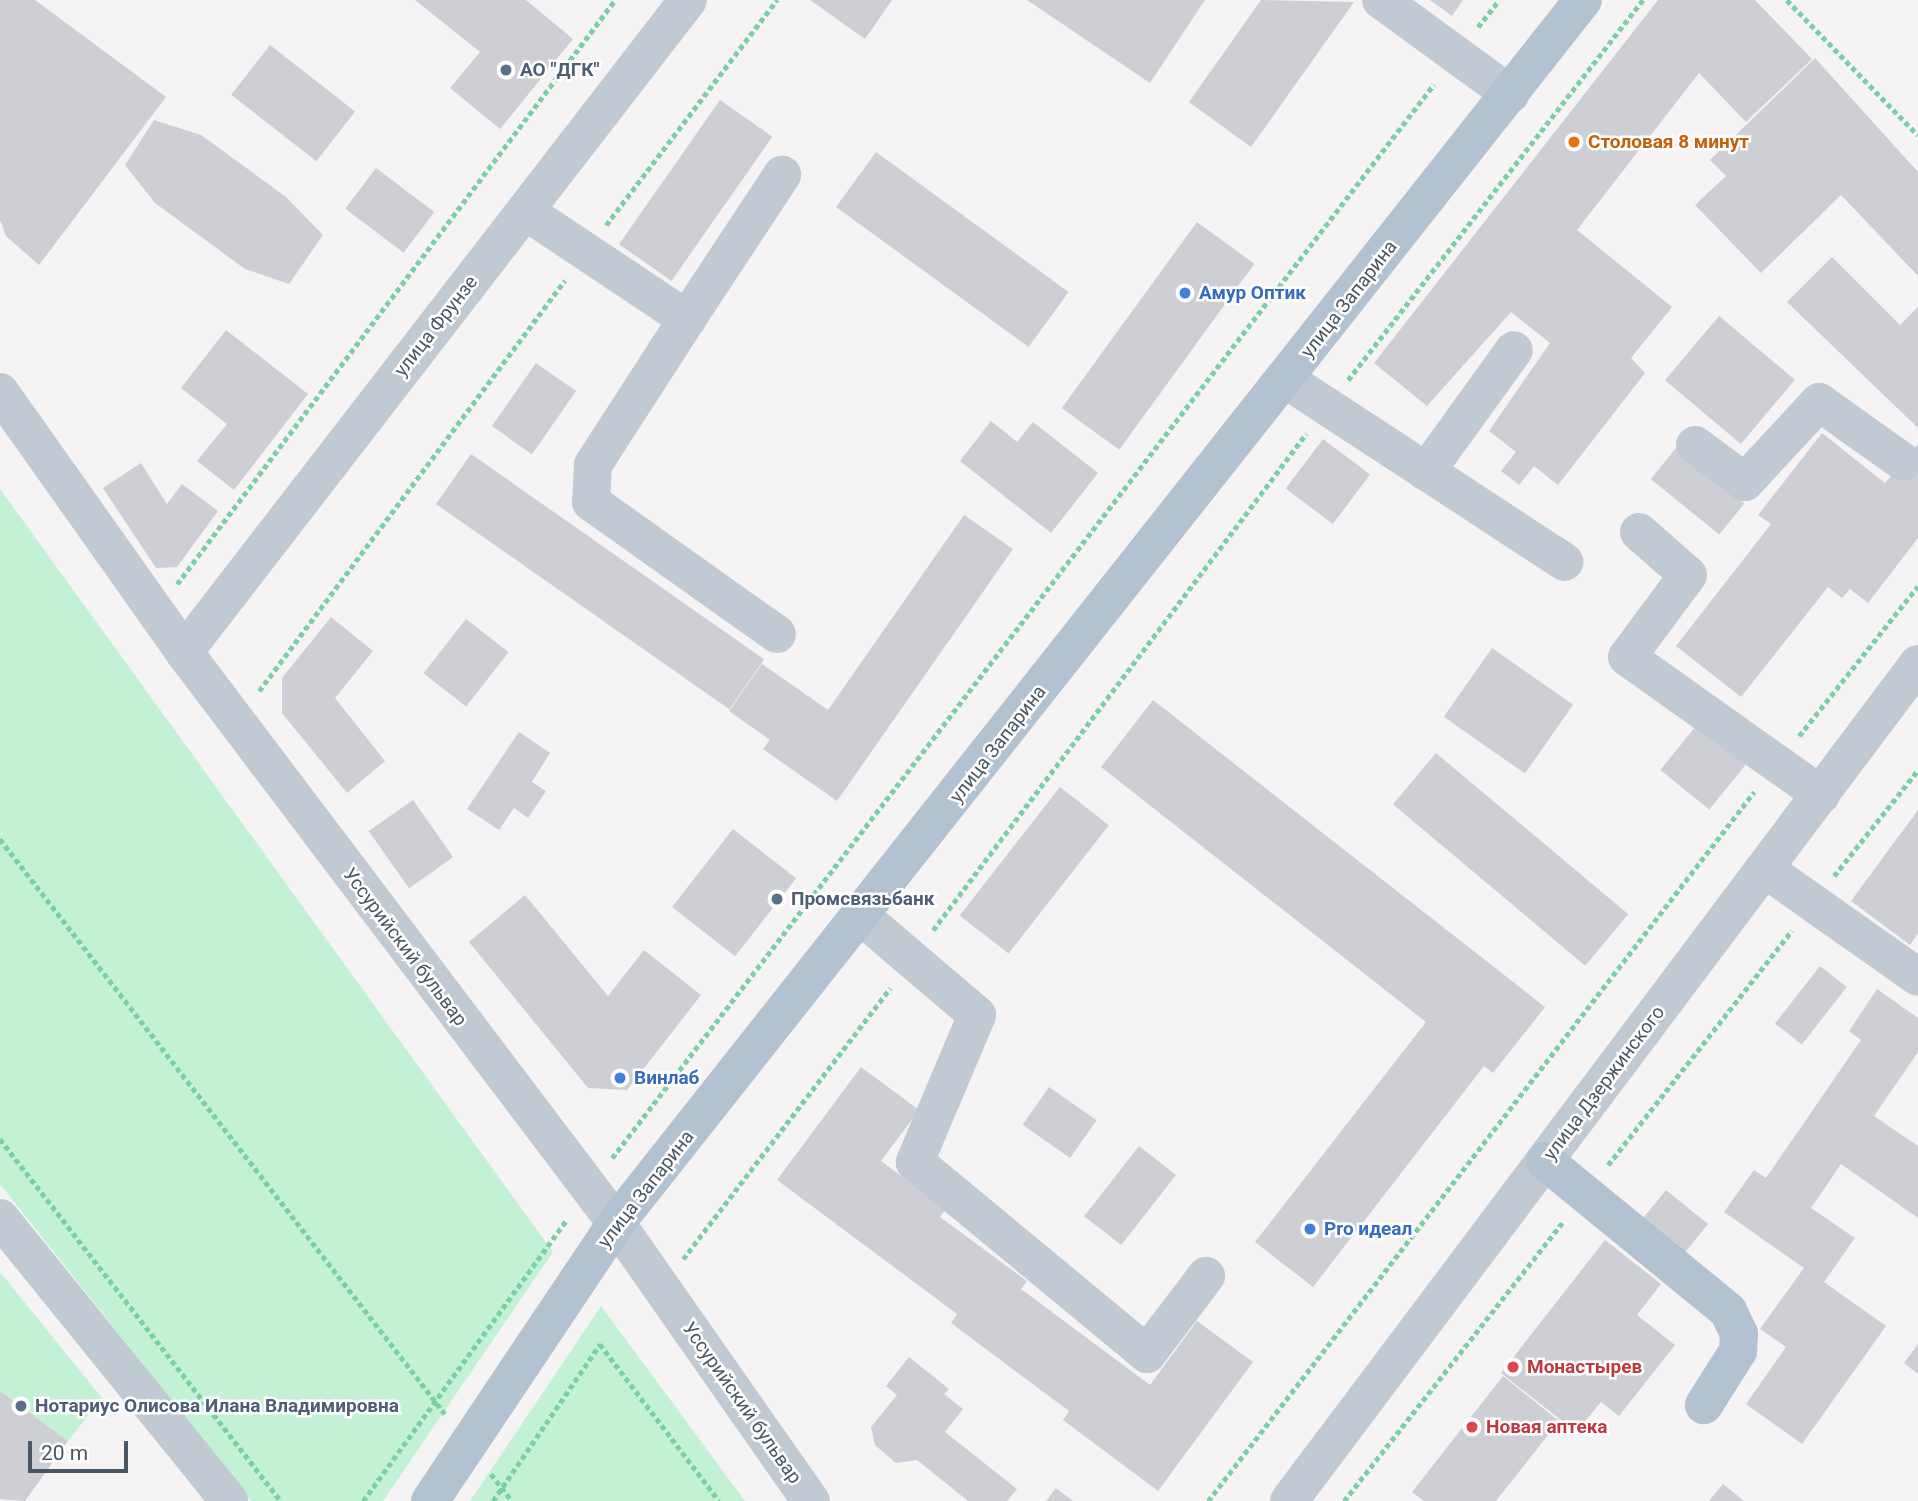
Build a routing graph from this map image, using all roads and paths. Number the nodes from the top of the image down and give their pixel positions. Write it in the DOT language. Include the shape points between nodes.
graph roads {
  1 [pos="615,0"];
  2 [pos="688,0"];
  3 [pos="777,0"];
  4 [pos="1381,0"];
  5 [pos="1499,0"];
  6 [pos="1583,0"];
  7 [pos="1643,0"];
  8 [pos="1787,0"];
  9 [pos="1456,55"];
  10 [pos="1510,94"];
  11 [pos="1918,135"];
  12 [pos="782,176"];
  13 [pos="525,211"];
  14 [pos="587,252"];
  15 [pos="687,319"];
  16 [pos="1514,351"];
  17 [pos="1285,379"];
  18 [pos="0,392"];
  19 [pos="1327,407"];
  20 [pos="1695,445"];
  21 [pos="1903,462"];
  22 [pos="1426,472"];
  23 [pos="1639,532"];
  24 [pos="1564,562"];
  25 [pos="1918,586"];
  26 [pos="156,613"];
  27 [pos="777,635"];
  28 [pos="184,652"];
  29 [pos="1918,664"];
  30 [pos="236,723"];
  31 [pos="1776,764"];
  32 [pos="1918,769"];
  33 [pos="1821,795"];
  34 [pos="0,839"];
  35 [pos="1765,869"];
  36 [pos="1814,903"];
  37 [pos="862,917"];
  38 [pos="911,959"];
  39 [pos="1918,977"];
  40 [pos="0,1139"];
  41 [pos="1545,1161"];
  42 [pos="1600,1175"];
  43 [pos="589,1188"];
  44 [pos="0,1218"];
  45 [pos="1566,1218"];
  46 [pos="616,1223"];
  47 [pos="1206,1276"];
  48 [pos="662,1288"];
  49 [pos="437,1403"];
  50 [pos="1704,1405"];
  51 [pos="467,1444"];
  52 [pos="502,1487"];
  53 [pos="229,1501"];
  54 [pos="281,1501"];
  55 [pos="363,1501"];
  56 [pos="430,1501"];
  57 [pos="493,1501"];
  58 [pos="512,1501"];
  59 [pos="719,1501"];
  60 [pos="811,1501"];
  61 [pos="1208,1501"];
  62 [pos="1289,1501"];
  63 [pos="1344,1501"];
  1 -- 26 [label="path"];
  2 -- 13 [label="street, улица Фрунзе"];
  3 -- 14 [label="path"];
  4 -- 9 [label="street"];
  5 -- 9 [label="path"];
  6 -- 10 [label="main road, улица Запарина"];
  7 -- 19 [label="path"];
  8 -- 11 [label="path"];
  9 -- 10 [label="street"];
  9 -- 43 [label="path"];
  10 -- 17 [label="main road, улица Запарина"];
  12 -- 15 [label="street"];
  13 -- 14 [label="street"];
  13 -- 28 [label="street, улица Фрунзе"];
  14 -- 15 [label="street"];
  14 -- 30 [label="path"];
  15 -- 27 [label="street" via="593,465 591,502"];
  16 -- 22 [label="street"];
  17 -- 19 [label="street"];
  17 -- 37 [label="main road, улица Запарина"];
  18 -- 26 [label="street, Уссурийский бульвар"];
  19 -- 22 [label="street"];
  19 -- 38 [label="path"];
  20 -- 21 [label="street" via="1745,482 1819,402"];
  22 -- 24 [label="street"];
  23 -- 31 [label="street" via="1688,575 1627,657"];
  25 -- 31 [label="path"];
  26 -- 28 [label="street, Уссурийский бульвар"];
  28 -- 30 [label="street, Уссурийский бульвар"];
  29 -- 33 [label="street, улица Дзержинского"];
  30 -- 43 [label="street, Уссурийский бульвар"];
  31 -- 33 [label="street"];
  31 -- 61 [label="path"];
  32 -- 36 [label="path"];
  33 -- 35 [label="street, улица Дзержинского"];
  34 -- 49 [label="path"];
  35 -- 36 [label="street"];
  35 -- 41 [label="street, улица Дзержинского"];
  36 -- 39 [label="street"];
  36 -- 42 [label="path"];
  37 -- 38 [label="street"];
  37 -- 46 [label="main road, улица Запарина"];
  38 -- 47 [label="street" via="977,1015 915,1162 1147,1353"];
  38 -- 48 [label="path"];
  40 -- 54 [label="path"];
  41 -- 50 [label="main road" via="1728,1311 1739,1334 1738,1351"];
  41 -- 62 [label="street, улица Дзержинского"];
  43 -- 46 [label="street, Уссурийский бульвар"];
  43 -- 49 [label="path"];
  44 -- 53 [label="street"];
  45 -- 63 [label="path"];
  46 -- 48 [label="street, Уссурийский бульвар"];
  46 -- 51 [label="main road, улица Запарина"];
  48 -- 60 [label="street, Уссурийский бульвар"];
  49 -- 51 [label="path"];
  49 -- 55 [label="path"];
  51 -- 52 [label="path"];
  51 -- 56 [label="main road, улица Запарина"];
  52 -- 57 [label="path"];
  52 -- 58 [label="path"];
  52 -- 59 [label="path" via="600,1344"];
}
